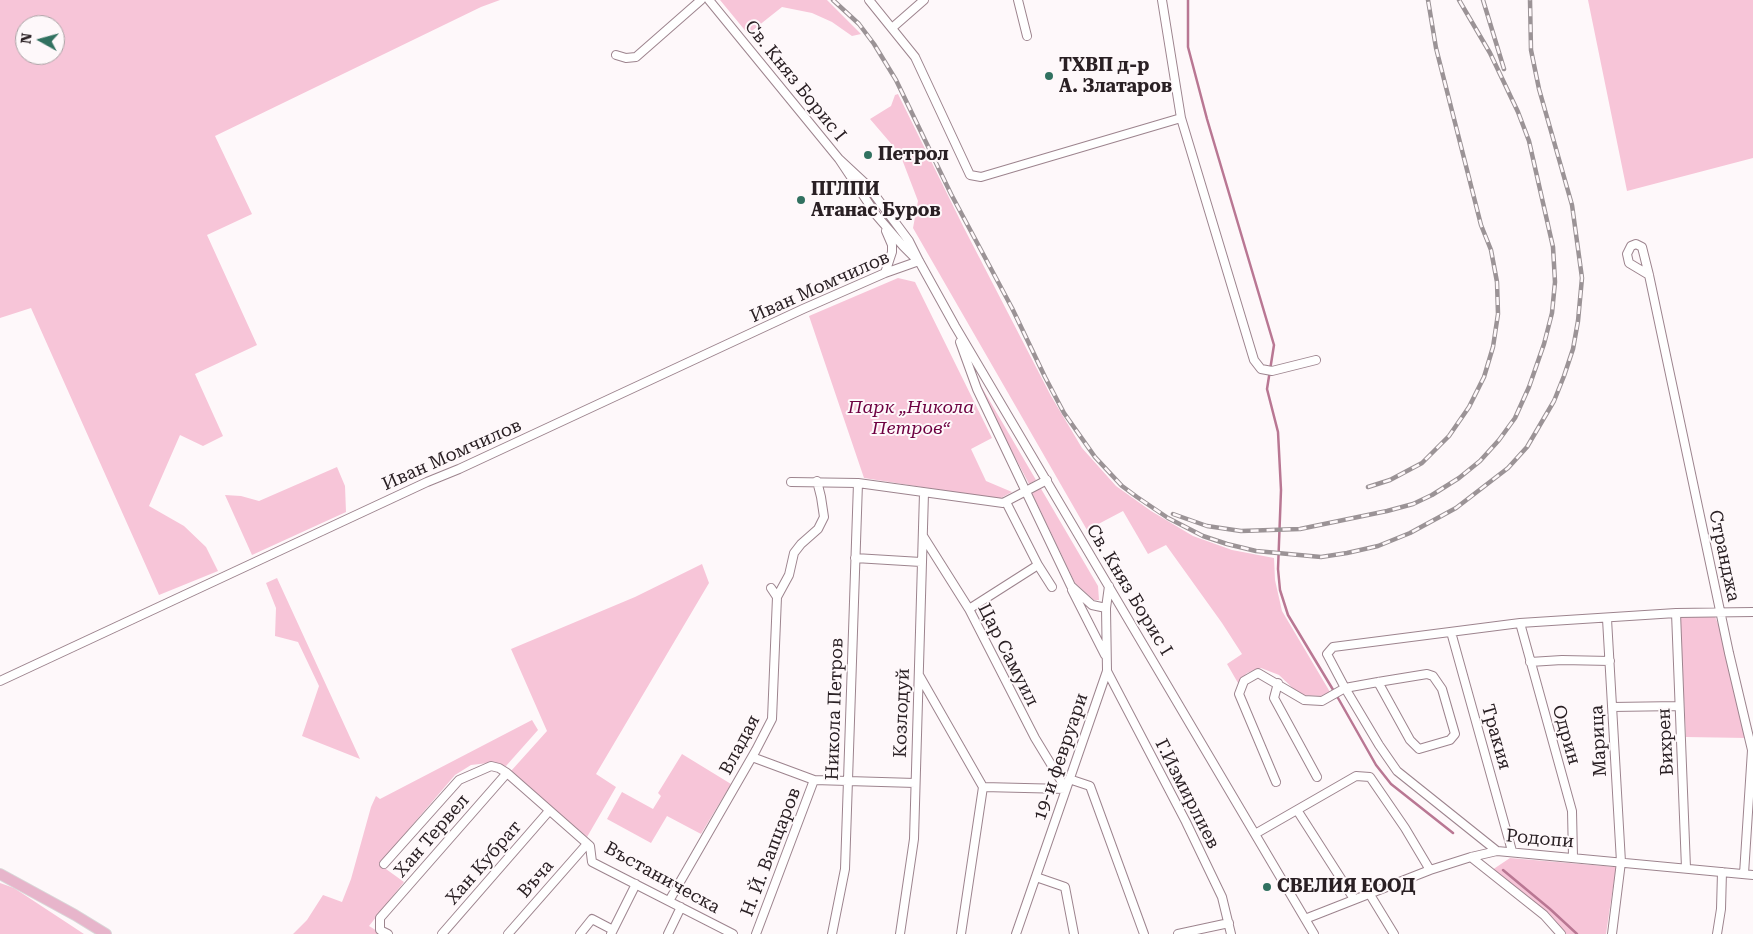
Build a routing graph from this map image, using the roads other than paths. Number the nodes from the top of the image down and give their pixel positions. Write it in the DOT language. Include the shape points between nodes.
graph roads {
  1 [pos="701,0"];
  2 [pos="709,0"];
  3 [pos="868,0"];
  4 [pos="924,0"];
  5 [pos="1018,0"];
  6 [pos="1162,0"];
  7 [pos="892,28"];
  8 [pos="1028,36"];
  9 [pos="616,55"];
  10 [pos="1181,118"];
  11 [pos="839,158"];
  12 [pos="877,216"];
  13 [pos="919,261"];
  14 [pos="885,274"];
  15 [pos="1650,275"];
  16 [pos="955,326"];
  17 [pos="1316,360"];
  18 [pos="1047,480"];
  19 [pos="816,481"];
  20 [pos="791,482"];
  21 [pos="858,483"];
  22 [pos="1025,491"];
  23 [pos="924,493"];
  24 [pos="1006,502"];
  25 [pos="922,535"];
  26 [pos="855,558"];
  27 [pos="922,562"];
  28 [pos="1038,565"];
  29 [pos="1071,586"];
  30 [pos="1109,586"];
  31 [pos="1052,587"];
  32 [pos="770,588"];
  33 [pos="777,597"];
  34 [pos="1106,608"];
  35 [pos="969,609"];
  36 [pos="1721,612"];
  37 [pos="1753,612"];
  38 [pos="1676,613"];
  39 [pos="1608,619"];
  40 [pos="1520,623"];
  41 [pos="1451,632"];
  42 [pos="1106,657"];
  43 [pos="1610,661"];
  44 [pos="1530,662"];
  45 [pos="1107,671"];
  46 [pos="919,675"];
  47 [pos="0,681"];
  48 [pos="1378,682"];
  49 [pos="1278,683"];
  50 [pos="1345,688"];
  51 [pos="1679,706"];
  52 [pos="1612,707"];
  53 [pos="752,757"];
  54 [pos="507,773"];
  55 [pos="1317,777"];
  56 [pos="1070,779"];
  57 [pos="814,780"];
  58 [pos="848,782"];
  59 [pos="1276,782"];
  60 [pos="915,783"];
  61 [pos="982,786"];
  62 [pos="1066,789"];
  63 [pos="1297,810"];
  64 [pos="549,811"];
  65 [pos="1255,834"];
  66 [pos="587,844"];
  67 [pos="1497,851"];
  68 [pos="1512,851"];
  69 [pos="1471,857"];
  70 [pos="1573,857"];
  71 [pos="1621,862"];
  72 [pos="384,864"];
  73 [pos="1686,868"];
  74 [pos="1430,870"];
  75 [pos="1722,872"];
  76 [pos="0,874"];
  77 [pos="1744,874"];
  78 [pos="1753,875"];
  79 [pos="1036,877"];
  80 [pos="636,884"];
  81 [pos="1369,893"];
  82 [pos="1354,899"];
  83 [pos="669,901"];
  84 [pos="681,907"];
  85 [pos="1305,919"];
  86 [pos="1229,923"];
  87 [pos="612,932"];
  88 [pos="106,934"];
  89 [pos="388,934"];
  90 [pos="442,934"];
  91 [pos="508,934"];
  92 [pos="580,934"];
  93 [pos="668,934"];
  94 [pos="733,934"];
  95 [pos="756,934"];
  96 [pos="832,934"];
  97 [pos="900,934"];
  98 [pos="962,934"];
  99 [pos="1016,934"];
  100 [pos="1074,934"];
  101 [pos="1144,934"];
  102 [pos="1178,934"];
  103 [pos="1231,934"];
  104 [pos="1314,934"];
  105 [pos="1394,934"];
  106 [pos="1561,934"];
  107 [pos="1612,934"];
  108 [pos="1717,934"];
  1 -- 9 [label="street" via="636,57"];
  2 -- 11 [label="street, Св. Княз Борис I"];
  3 -- 7 [label="street"];
  4 -- 7 [label="street"];
  5 -- 8 [label="street"];
  6 -- 10 [label="street"];
  7 -- 10 [label="street" via="915,57 970,175 980,177"];
  10 -- 17 [label="street" via="1254,360 1261,369 1272,371"];
  11 -- 12 [label="street, Св. Княз Борис I"];
  11 -- 13 [label="street, Св. Княз Борис I" via="868,186 910,241"];
  12 -- 13 [label="street, Св. Княз Борис I"];
  12 -- 14 [label="street" via="892,245"];
  13 -- 14 [label="street, Иван Момчилов"];
  13 -- 16 [label="street, Св. Княз Борис I"];
  14 -- 47 [label="street, Иван Момчилов" via="794,313"];
  15 -- 36 [label="street, Странджа"];
  16 -- 18 [label="street, Св. Княз Борис I"];
  16 -- 22 [label="street" via="977,389"];
  18 -- 22 [label="street"];
  18 -- 30 [label="street, Св. Княз Борис I"];
  19 -- 20 [label="street"];
  19 -- 21 [label="street"];
  19 -- 33 [label="street" via="824,517 818,529 794,553 789,575"];
  21 -- 23 [label="street"];
  21 -- 26 [label="street, Никола Петров"];
  22 -- 24 [label="street"];
  22 -- 29 [label="street"];
  23 -- 24 [label="street"];
  23 -- 25 [label="street, Козлодуй"];
  24 -- 28 [label="street"];
  25 -- 27 [label="street, Козлодуй"];
  25 -- 35 [label="street, Цар Самуил"];
  26 -- 27 [label="street"];
  26 -- 58 [label="street, Никола Петров"];
  27 -- 46 [label="street, Козлодуй"];
  28 -- 31 [label="street"];
  28 -- 35 [label="street"];
  29 -- 34 [label="street" via="1092,605"];
  29 -- 42 [label="street"];
  30 -- 34 [label="street, 19-и февруари"];
  30 -- 65 [label="street, Св. Княз Борис I"];
  32 -- 33 [label="street"];
  33 -- 53 [label="street, Владая" via="772,719"];
  34 -- 42 [label="street, 19-и февруари"];
  35 -- 62 [label="street, Цар Самуил" via="1034,738"];
  36 -- 37 [label="street"];
  36 -- 38 [label="street"];
  36 -- 77 [label="street, Странджа" via="1752,750"];
  38 -- 39 [label="street"];
  38 -- 51 [label="street, Вихрен"];
  39 -- 40 [label="street"];
  39 -- 43 [label="street, Марица"];
  40 -- 41 [label="street"];
  40 -- 44 [label="street, Одрин"];
  41 -- 50 [label="street" via="1333,647 1327,654"];
  41 -- 68 [label="street, Тракия"];
  42 -- 45 [label="street, 19-и февруари"];
  43 -- 44 [label="street"];
  43 -- 52 [label="street, Марица"];
  44 -- 70 [label="street, Одрин" via="1572,811"];
  45 -- 56 [label="street, 19-и февруари"];
  45 -- 86 [label="street, Г.Измирлиев" via="1186,822 1222,897"];
  46 -- 60 [label="street, Козлодуй"];
  46 -- 61 [label="street"];
  48 -- 48 [label="street" via="1410,740 1419,749 1450,740 1455,734 1442,689 1433,676 1427,674"];
  48 -- 50 [label="street"];
  49 -- 50 [label="street" via="1304,700 1322,701"];
  49 -- 55 [label="street" via="1274,698"];
  49 -- 59 [label="street" via="1258,673 1244,681 1239,694"];
  50 -- 67 [label="street" via="1398,770"];
  51 -- 52 [label="street"];
  51 -- 73 [label="street, Вихрен"];
  52 -- 71 [label="street, Марица"];
  53 -- 57 [label="street"];
  53 -- 83 [label="street, Владая"];
  54 -- 64 [label="street, Въстаническа"];
  54 -- 72 [label="street" via="491,766 459,780"];
  54 -- 89 [label="street, Хан Тервел" via="380,918 380,930"];
  56 -- 62 [label="street, 19-и февруари"];
  56 -- 101 [label="street" via="1090,786"];
  57 -- 58 [label="street"];
  57 -- 95 [label="street, Н. Й. Вапцаров"];
  58 -- 60 [label="street"];
  58 -- 96 [label="street, Никола Петров" via="845,869"];
  60 -- 97 [label="street, Козлодуй" via="914,839"];
  61 -- 62 [label="street"];
  61 -- 98 [label="street"];
  62 -- 79 [label="street, 19-и февруари"];
  63 -- 65 [label="street"];
  63 -- 74 [label="street" via="1356,776 1370,777"];
  63 -- 82 [label="street"];
  64 -- 66 [label="street, Въстаническа"];
  64 -- 90 [label="street, Хан Кубрат"];
  65 -- 85 [label="street, Св. Княз Борис I"];
  66 -- 80 [label="street, Въстаническа" via="592,862"];
  66 -- 91 [label="street, Въча"];
  67 -- 68 [label="street, Родопи"];
  67 -- 69 [label="street, Родопи"];
  68 -- 70 [label="street, Родопи"];
  69 -- 74 [label="street, Родопи"];
  69 -- 106 [label="street" via="1544,915"];
  70 -- 71 [label="street, Родопи"];
  71 -- 73 [label="street, Родопи"];
  71 -- 107 [label="street, Марица"];
  73 -- 75 [label="street, Родопи"];
  74 -- 81 [label="street, Родопи"];
  75 -- 77 [label="street, Родопи"];
  75 -- 108 [label="street"];
  76 -- 88 [label="main road"];
  77 -- 78 [label="street, Родопи"];
  79 -- 99 [label="street, 19-и февруари"];
  79 -- 100 [label="street" via="1065,887"];
  80 -- 83 [label="street, Въстаническа"];
  80 -- 87 [label="street"];
  81 -- 82 [label="street, Родопи"];
  81 -- 105 [label="street"];
  82 -- 85 [label="street, Родопи"];
  83 -- 84 [label="street, Въстаническа"];
  84 -- 93 [label="street"];
  84 -- 94 [label="street, Въстаническа"];
  85 -- 104 [label="street, Св. Княз Борис I"];
  86 -- 102 [label="street"];
  86 -- 103 [label="street, Г.Измирлиев"];
  87 -- 92 [label="street" via="592,919"];
}
